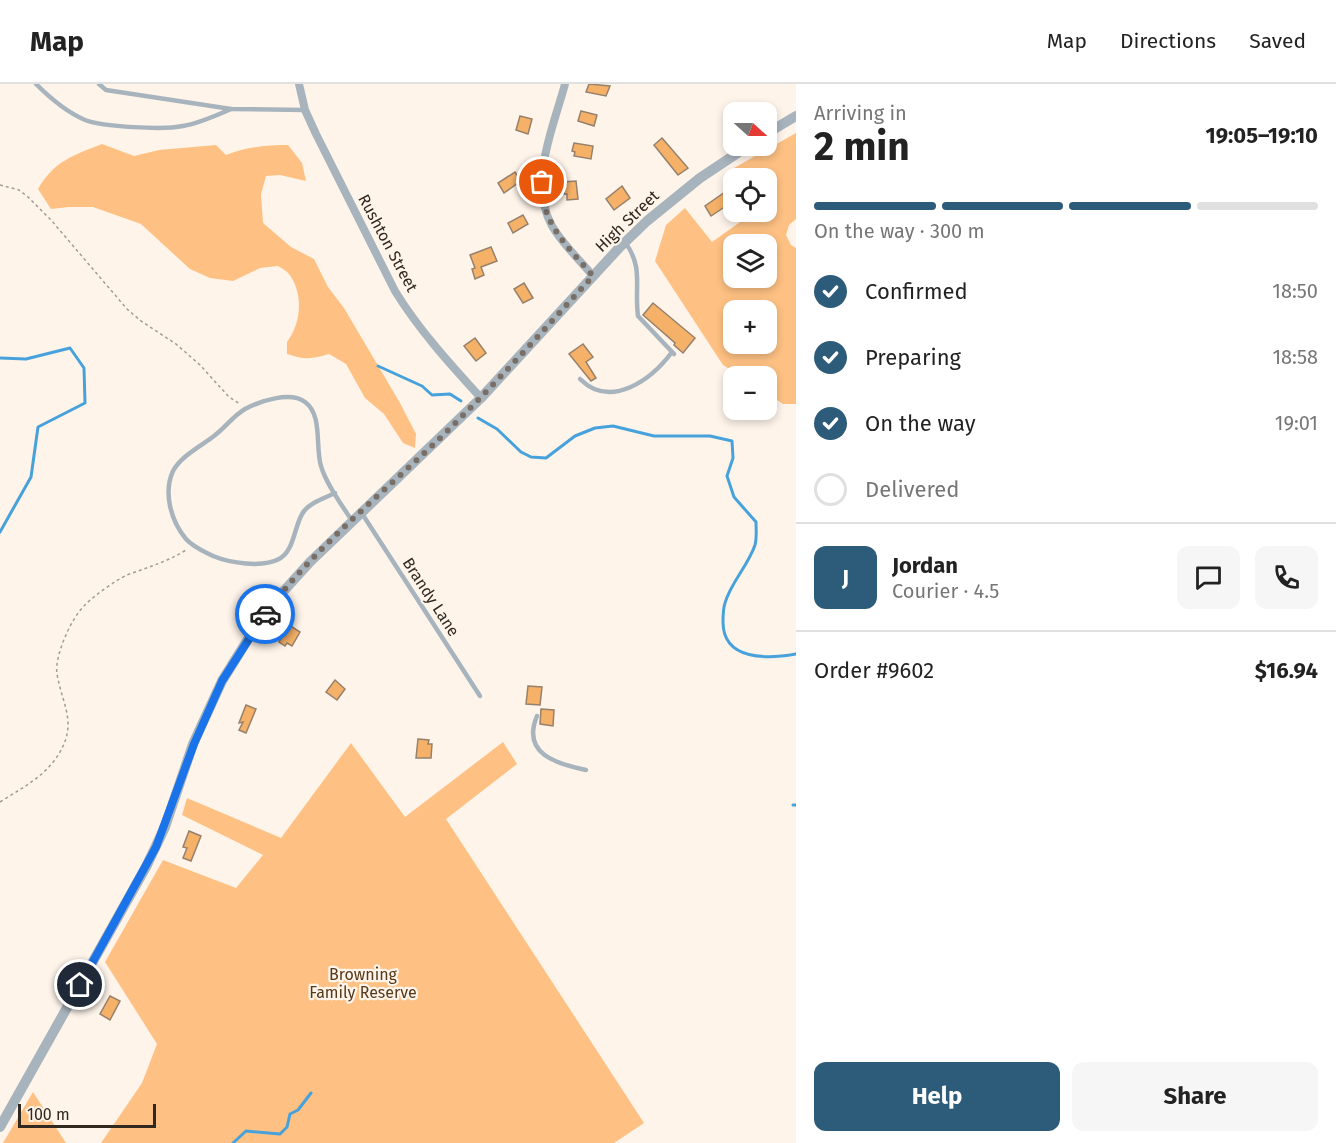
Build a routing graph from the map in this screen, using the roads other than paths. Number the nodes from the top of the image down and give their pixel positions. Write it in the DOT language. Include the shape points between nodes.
graph roads {
  1 [pos="36,84"];
  2 [pos="99,84"];
  3 [pos="299,84"];
  4 [pos="565,84"];
  5 [pos="231,109"];
  6 [pos="305,110"];
  7 [pos="796,116"];
  8 [pos="777,127"];
  9 [pos="734,156"];
  10 [pos="626,242"];
  11 [pos="593,276"];
  12 [pos="580,379"];
  13 [pos="481,398"];
  14 [pos="335,493"];
  15 [pos="361,512"];
  16 [pos="352,521"];
  17 [pos="480,696"];
  18 [pos="537,716"];
  19 [pos="586,770"];
  20 [pos="0,1127"];
  1 -- 5 [label="lane" via="59,105 86,121 119,127 180,127"];
  2 -- 5 [label="lane" via="106,90"];
  3 -- 6 [label="street, Rushton Street"];
  4 -- 11 [label="street" via="544,164 542,202 560,237"];
  5 -- 6 [label="lane"];
  6 -- 13 [label="street, Rushton Street" via="406,309"];
  7 -- 8 [label="street"];
  9 -- 10 [label="street, High Street" via="673,198"];
  10 -- 11 [label="street, High Street"];
  10 -- 12 [label="lane" via="638,268 638,315 673,353 649,378 623,389 597,390"];
  11 -- 13 [label="street, High Street"];
  13 -- 15 [label="street, High Street"];
  14 -- 14 [label="lane" via="321,467 315,419 308,403 300,398 280,397 244,410 178,463 168,495 173,518 193,545 222,559 264,563 280,558 288,549 304,510"];
  14 -- 16 [label="lane"];
  15 -- 16 [label="street, High Street"];
  15 -- 17 [label="lane, Brandy Lane"];
  16 -- 20 [label="street, High Street" via="281,594 222,681 152,857"];
  18 -- 19 [label="lane" via="532,730 541,753 562,765"];
}
